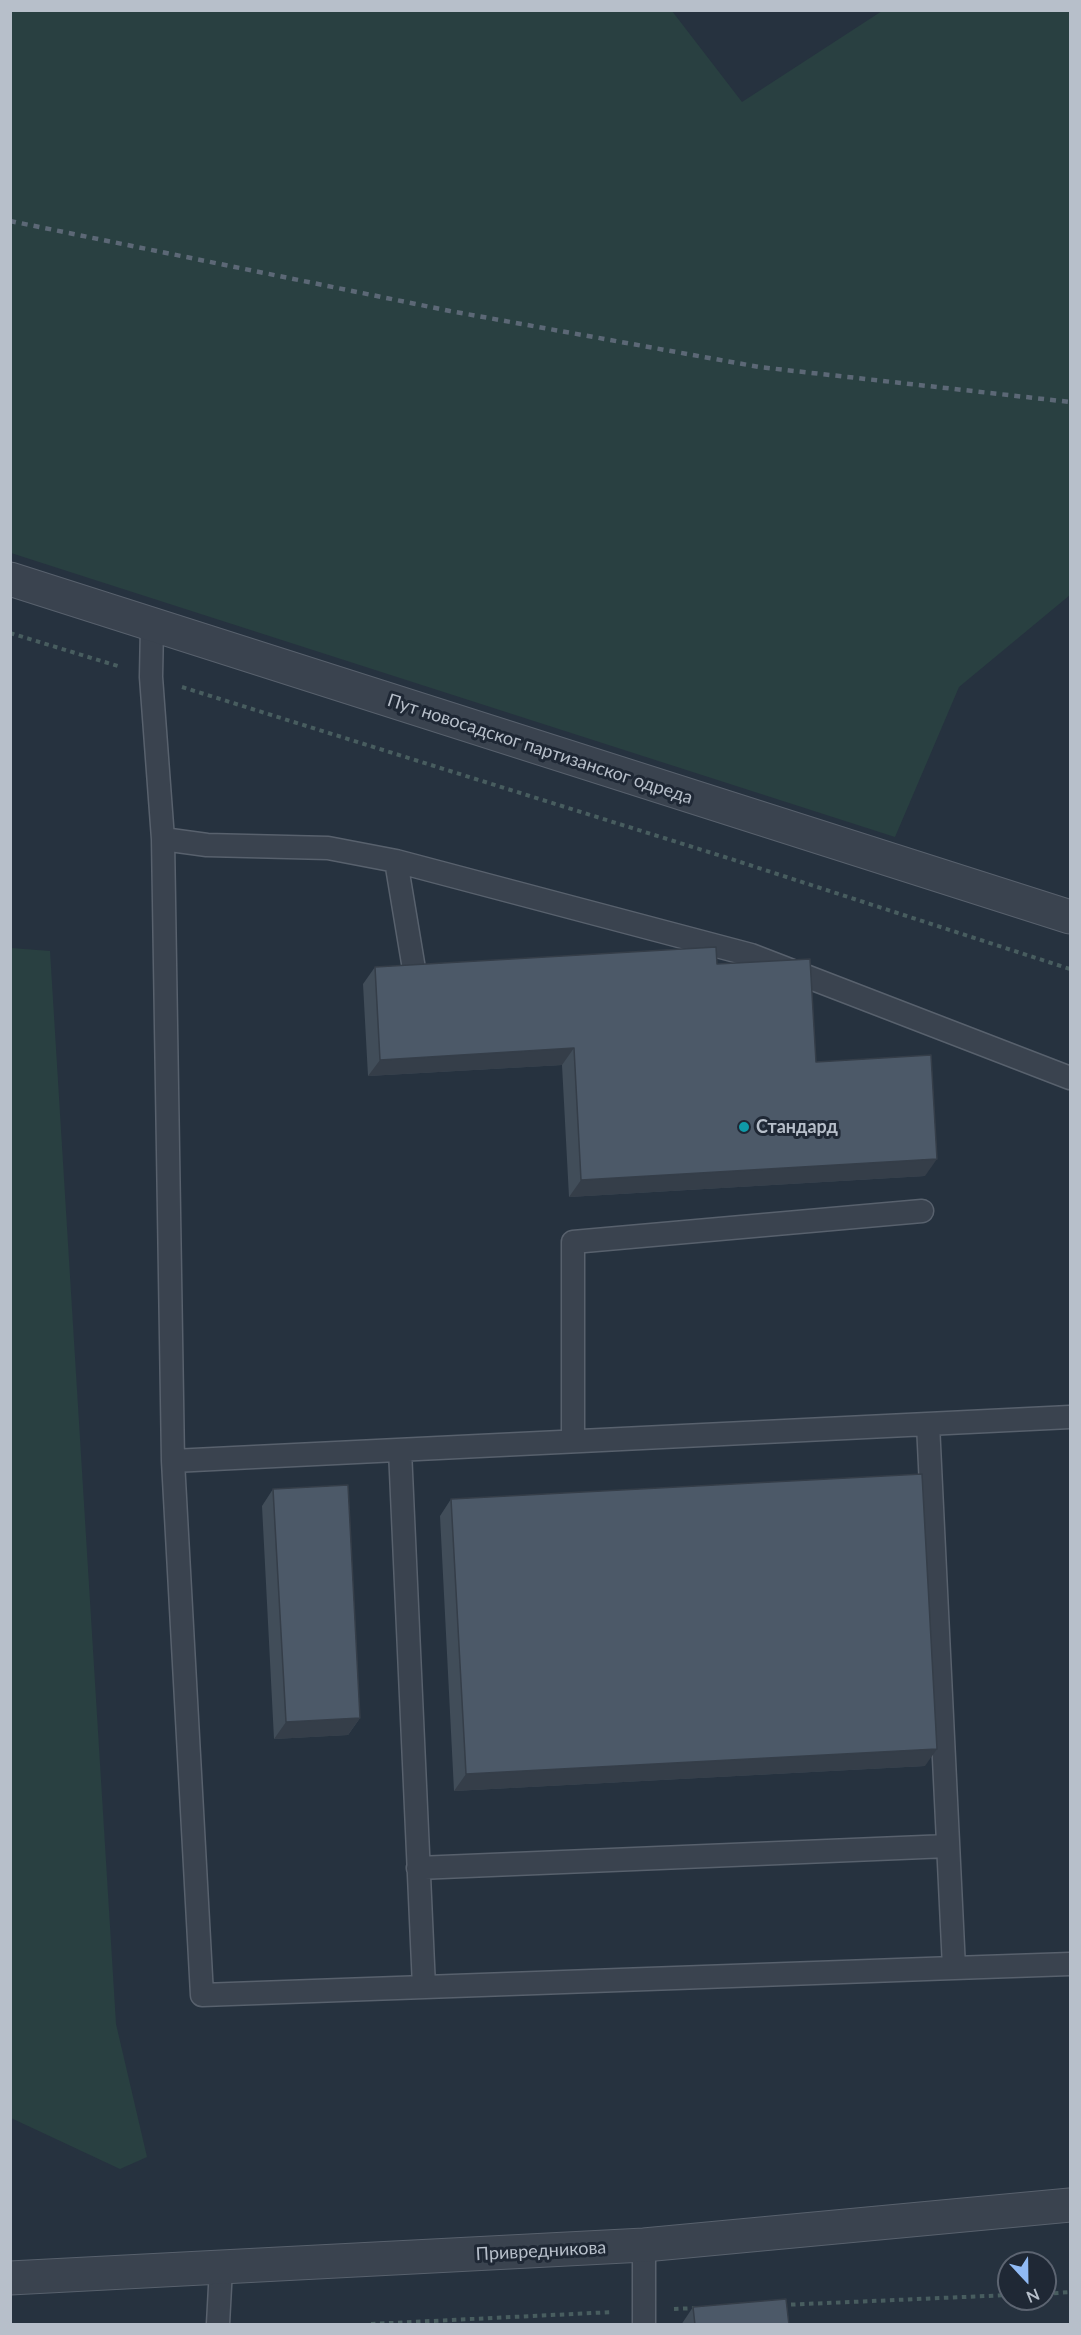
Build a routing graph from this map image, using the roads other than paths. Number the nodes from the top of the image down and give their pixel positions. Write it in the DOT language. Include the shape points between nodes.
graph roads {
  1 [pos="10,579"];
  2 [pos="152,626"];
  3 [pos="163,839"];
  4 [pos="396,861"];
  5 [pos="1071,917"];
  6 [pos="414,969"];
  7 [pos="1071,1078"];
  8 [pos="922,1211"];
  9 [pos="1071,1417"];
  10 [pos="928,1424"];
  11 [pos="573,1441"];
  12 [pos="400,1450"];
  13 [pos="173,1461"];
  14 [pos="948,1846"];
  15 [pos="418,1868"];
  16 [pos="1071,1964"];
  17 [pos="954,1968"];
  18 [pos="424,1987"];
  19 [pos="1071,2205"];
  20 [pos="644,2245"];
  21 [pos="221,2268"];
  22 [pos="10,2278"];
  23 [pos="644,2318"];
  24 [pos="218,2325"];
  1 -- 2 [label="street, Пут новосадског партизанског одреда"];
  2 -- 3 [label="lane" via="150,677"];
  2 -- 5 [label="street, Пут новосадског партизанског одреда"];
  3 -- 4 [label="lane" via="207,845 328,848"];
  3 -- 13 [label="lane"];
  4 -- 6 [label="lane"];
  4 -- 7 [label="lane" via="751,955"];
  8 -- 11 [label="lane" via="573,1242"];
  9 -- 10 [label="lane"];
  10 -- 11 [label="lane"];
  10 -- 14 [label="lane"];
  11 -- 12 [label="lane"];
  12 -- 13 [label="lane"];
  12 -- 15 [label="lane"];
  13 -- 18 [label="lane" via="202,1995"];
  14 -- 15 [label="lane"];
  14 -- 17 [label="lane"];
  15 -- 18 [label="lane"];
  16 -- 17 [label="lane"];
  17 -- 18 [label="lane"];
  19 -- 20 [label="street, Привредникова"];
  20 -- 21 [label="street, Привредникова"];
  20 -- 23 [label="lane"];
  21 -- 22 [label="street, Привредникова"];
  21 -- 24 [label="lane"];
}
